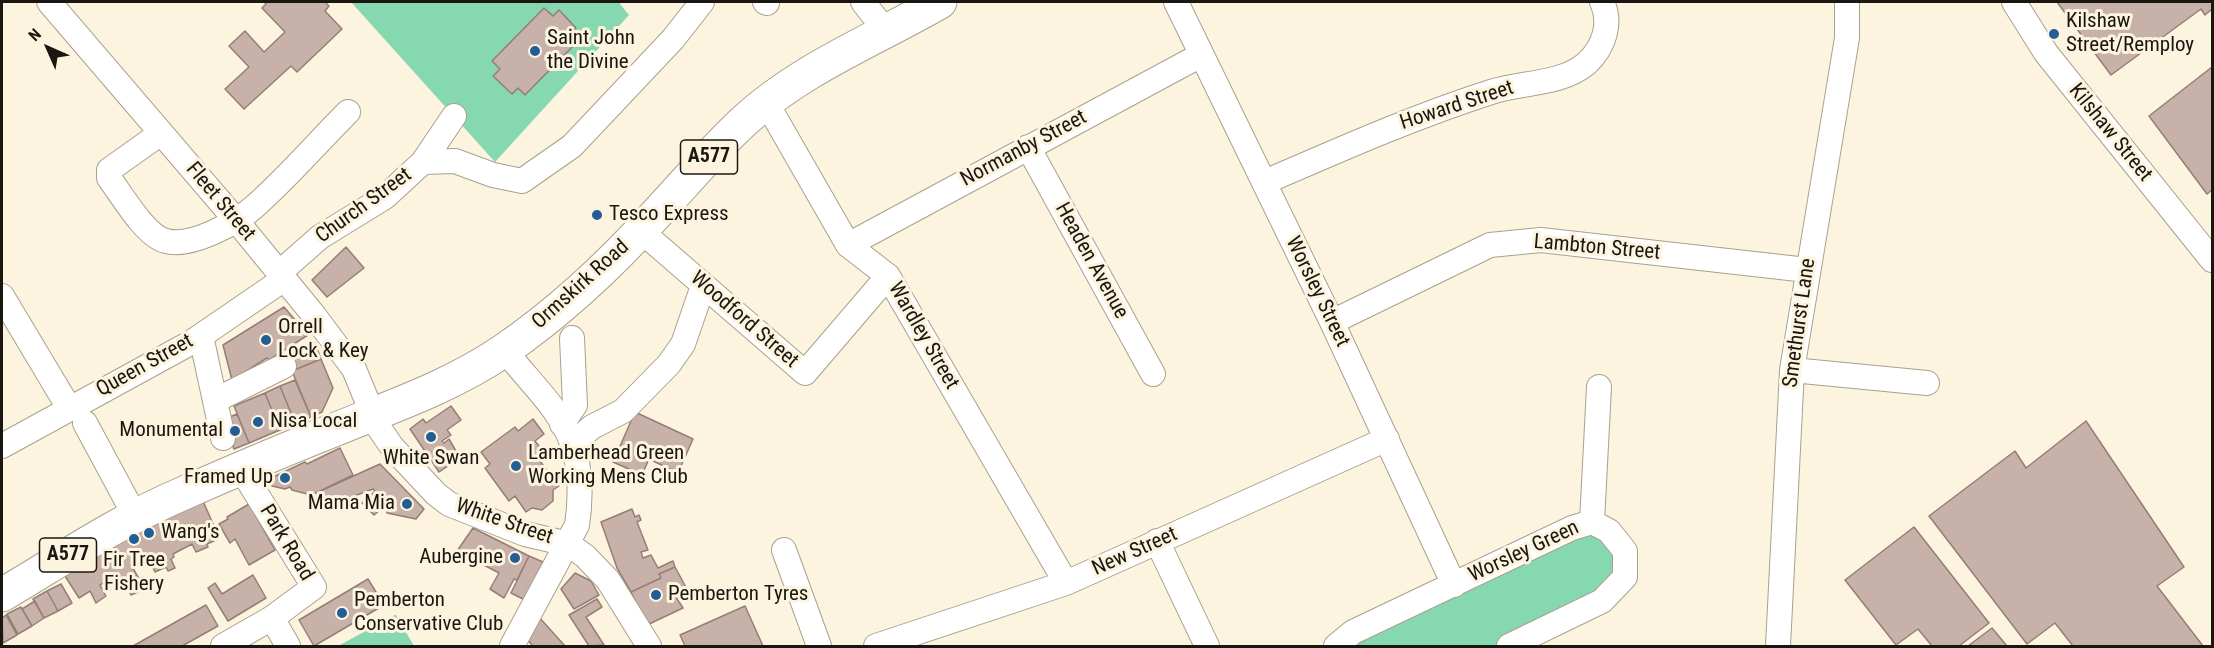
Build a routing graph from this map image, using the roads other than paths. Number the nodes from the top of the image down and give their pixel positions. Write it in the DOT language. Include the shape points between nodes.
graph roads {
  1 [pos="49,2"];
  2 [pos="702,2"];
  3 [pos="863,2"];
  4 [pos="940,2"];
  5 [pos="1176,2"];
  6 [pos="1602,2"];
  7 [pos="1847,2"];
  8 [pos="2014,2"];
  9 [pos="885,30"];
  10 [pos="1201,55"];
  11 [pos="766,102"];
  12 [pos="348,112"];
  13 [pos="454,116"];
  14 [pos="161,133"];
  15 [pos="1028,147"];
  16 [pos="423,162"];
  17 [pos="1264,182"];
  18 [pos="235,219"];
  19 [pos="641,231"];
  20 [pos="848,245"];
  21 [pos="2212,260"];
  22 [pos="1807,270"];
  23 [pos="282,276"];
  24 [pos="888,276"];
  25 [pos="703,286"];
  26 [pos="2,296"];
  27 [pos="1332,322"];
  28 [pos="201,336"];
  29 [pos="572,338"];
  30 [pos="505,350"];
  31 [pos="284,366"];
  32 [pos="1792,370"];
  33 [pos="1153,374"];
  34 [pos="1927,382"];
  35 [pos="1599,387"];
  36 [pos="216,400"];
  37 [pos="77,416"];
  38 [pos="372,416"];
  39 [pos="568,434"];
  40 [pos="223,438"];
  41 [pos="1387,439"];
  42 [pos="2,446"];
  43 [pos="241,469"];
  44 [pos="135,516"];
  45 [pos="1592,522"];
  46 [pos="1157,542"];
  47 [pos="567,544"];
  48 [pos="784,550"];
  49 [pos="1066,583"];
  50 [pos="1454,585"];
  51 [pos="2,595"];
  52 [pos="272,618"];
  53 [pos="516,644"];
  54 [pos="223,646"];
  55 [pos="288,646"];
  56 [pos="649,646"];
  57 [pos="819,646"];
  58 [pos="876,646"];
  59 [pos="1207,646"];
  60 [pos="1336,646"];
  61 [pos="1509,646"];
  62 [pos="1778,646"];
  1 -- 14 [label="street, Fleet Street"];
  2 -- 16 [label="street, Church Street" via="673,39 572,146 522,181 455,161"];
  3 -- 9 [label="street"];
  4 -- 9 [label="highway, Ormskirk Road / A577"];
  5 -- 10 [label="street, Worsley Street"];
  6 -- 17 [label="street, Howard Street" via="1607,13 1605,40 1587,63 1570,74 1493,91 1396,126"];
  7 -- 22 [label="street, Smethurst Lane" via="1847,38"];
  8 -- 21 [label="street, Kilshaw Street" via="2046,54"];
  9 -- 11 [label="highway, Ormskirk Road / A577"];
  10 -- 15 [label="street, Normanby Street"];
  10 -- 17 [label="street, Worsley Street"];
  11 -- 19 [label="highway, Ormskirk Road / A577" via="717,148"];
  11 -- 20 [label="street, Wardley Street"];
  12 -- 18 [label="street" via="253,208"];
  13 -- 16 [label="street"];
  14 -- 18 [label="street, Fleet Street"];
  14 -- 18 [label="street" via="109,170 109,178 151,234 166,242 183,243"];
  15 -- 20 [label="street, Normanby Street"];
  15 -- 33 [label="street, Headen Avenue"];
  16 -- 23 [label="street, Church Street" via="385,197 320,237"];
  17 -- 27 [label="street, Worsley Street"];
  18 -- 23 [label="street, Fleet Street"];
  19 -- 25 [label="street, Woodford Street"];
  19 -- 30 [label="highway, Ormskirk Road / A577" via="583,288"];
  20 -- 24 [label="street, Wardley Street"];
  22 -- 27 [label="street, Lambton Street" via="1541,240 1490,245"];
  22 -- 32 [label="street, Smethurst Lane"];
  23 -- 28 [label="street, Queen Street"];
  23 -- 38 [label="street, Fleet Street" via="354,369"];
  24 -- 25 [label="street, Woodford Street" via="805,373"];
  24 -- 49 [label="street, Wardley Street"];
  25 -- 39 [label="street" via="683,344 669,364 623,411"];
  26 -- 37 [label="street"];
  27 -- 41 [label="street, Worsley Street"];
  28 -- 36 [label="street"];
  28 -- 37 [label="street, Queen Street"];
  29 -- 39 [label="street" via="575,405"];
  30 -- 38 [label="highway, Ormskirk Road / A577" via="449,384"];
  30 -- 39 [label="street" via="551,406"];
  31 -- 36 [label="street"];
  32 -- 34 [label="street"];
  32 -- 62 [label="street, Smethurst Lane"];
  35 -- 45 [label="street"];
  36 -- 40 [label="street"];
  37 -- 42 [label="street, Queen Street"];
  37 -- 44 [label="street"];
  38 -- 43 [label="highway, Ormskirk Road / A577"];
  38 -- 47 [label="street, White Street" via="392,447 449,504 525,534"];
  39 -- 47 [label="street" via="580,504 577,525"];
  41 -- 46 [label="street, New Street"];
  41 -- 50 [label="street, Worsley Street"];
  43 -- 44 [label="highway, A577"];
  43 -- 52 [label="street, Park Road" via="314,587"];
  44 -- 51 [label="highway, A577"];
  45 -- 50 [label="street, Worsley Green"];
  45 -- 61 [label="street, Worsley Green" via="1609,531 1625,551 1625,577 1602,601"];
  46 -- 49 [label="street, New Street"];
  46 -- 59 [label="street"];
  47 -- 53 [label="street"];
  47 -- 56 [label="street" via="591,561 608,580"];
  48 -- 57 [label="street"];
  49 -- 58 [label="street, New Street"];
  50 -- 60 [label="street, Worsley Green" via="1353,632"];
  52 -- 54 [label="street, Park Road"];
  52 -- 55 [label="street"];
}
